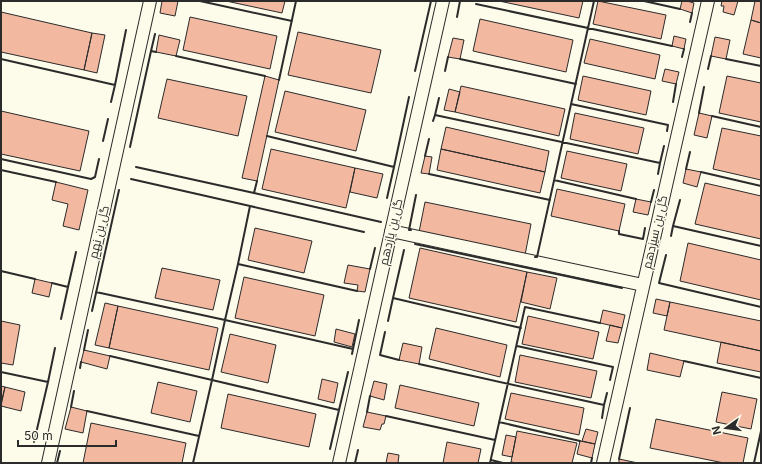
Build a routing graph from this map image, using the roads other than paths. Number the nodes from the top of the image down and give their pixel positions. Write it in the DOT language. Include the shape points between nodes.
graph roads {
  1 [pos="150,1"];
  2 [pos="443,1"];
  3 [pos="708,1"];
  4 [pos="391,231"];
  5 [pos="643,285"];
  6 [pos="48,463"];
  7 [pos="339,463"];
  8 [pos="603,463"];
  1 -- 6 [label="street, گل بن نهم"];
  2 -- 4 [label="street, گل بن یازدهم"];
  3 -- 5 [label="street, گل بن سیزدهم"];
  4 -- 5 [label="street"];
  4 -- 7 [label="street, گل بن یازدهم"];
  5 -- 8 [label="street, گل بن سیزدهم"];
}
